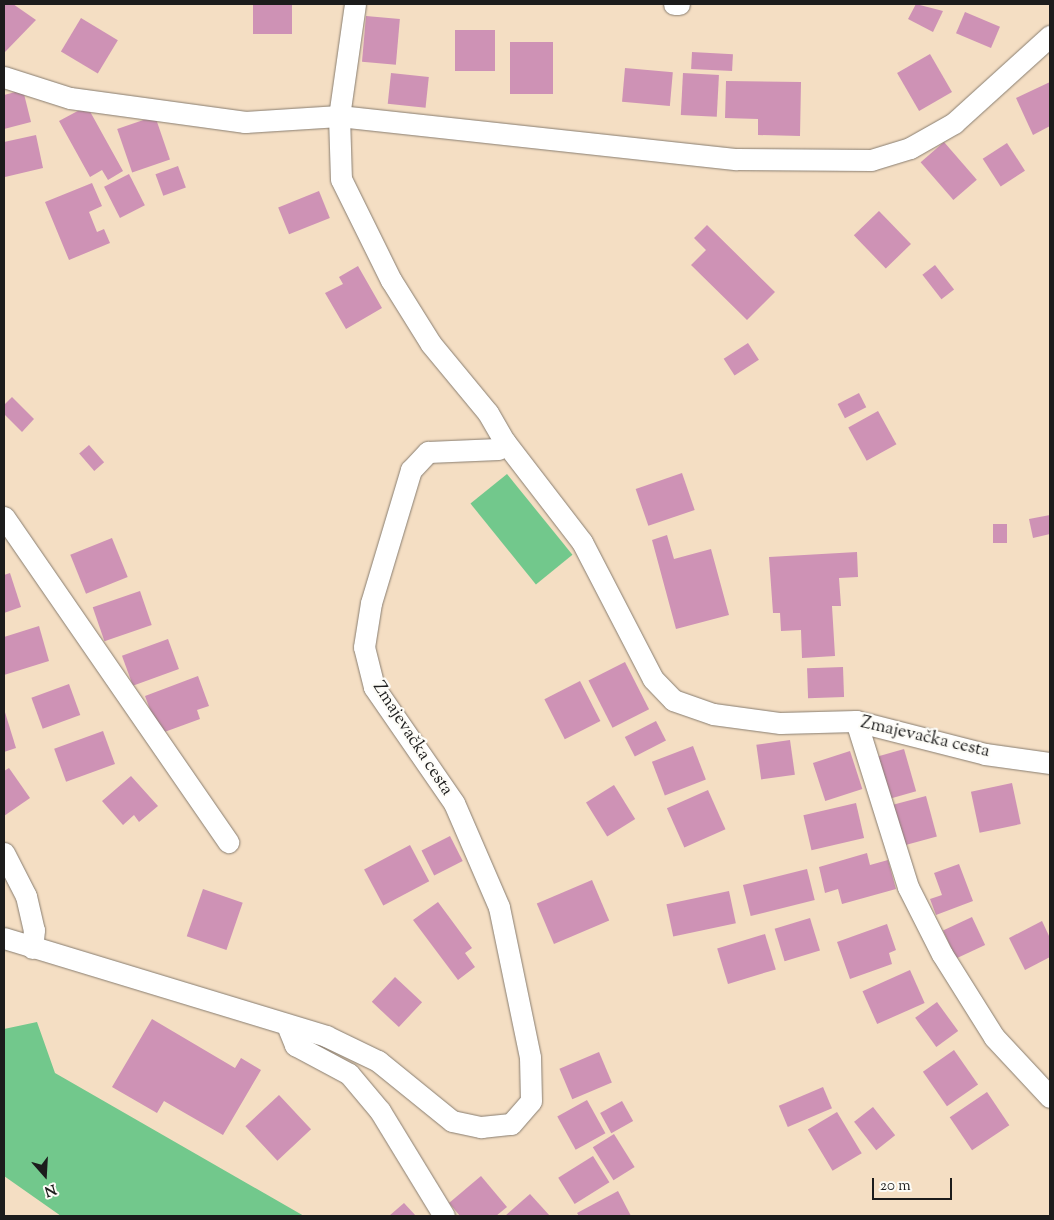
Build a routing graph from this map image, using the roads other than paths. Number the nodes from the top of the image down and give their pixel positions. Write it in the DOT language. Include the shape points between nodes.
graph roads {
  1 [pos="355,4"];
  2 [pos="674,4"];
  3 [pos="679,4"];
  4 [pos="1050,36"];
  5 [pos="4,77"];
  6 [pos="339,116"];
  7 [pos="504,442"];
  8 [pos="4,517"];
  9 [pos="856,721"];
  10 [pos="1050,763"];
  11 [pos="228,842"];
  12 [pos="4,853"];
  13 [pos="4,938"];
  14 [pos="32,948"];
  15 [pos="287,1025"];
  16 [pos="1050,1097"];
  17 [pos="444,1216"];
  1 -- 6 [label="street"];
  2 -- 3 [label="street"];
  4 -- 6 [label="street" via="954,123 910,148 872,160 738,159"];
  5 -- 6 [label="street" via="70,98 153,112 245,122"];
  6 -- 7 [label="street" via="341,179 391,280 431,344 488,413"];
  7 -- 9 [label="street, Zmajevačka cesta" via="582,542 653,679 673,700 713,714 780,723"];
  7 -- 15 [label="street, Zmajevačka cesta" via="498,449 428,452 412,470 371,603 364,647 374,687 454,803 498,906 530,1057 531,1101 511,1124 480,1127 452,1121 378,1061 326,1036"];
  8 -- 11 [label="street"];
  9 -- 10 [label="street, Zmajevačka cesta" via="985,754"];
  9 -- 16 [label="street" via="908,887 942,954 994,1037"];
  12 -- 14 [label="street" via="26,896 34,930"];
  13 -- 14 [label="street, Zmajevačka cesta"];
  14 -- 15 [label="street, Zmajevačka cesta"];
  15 -- 17 [label="street" via="295,1045 349,1074 380,1111"];
}
